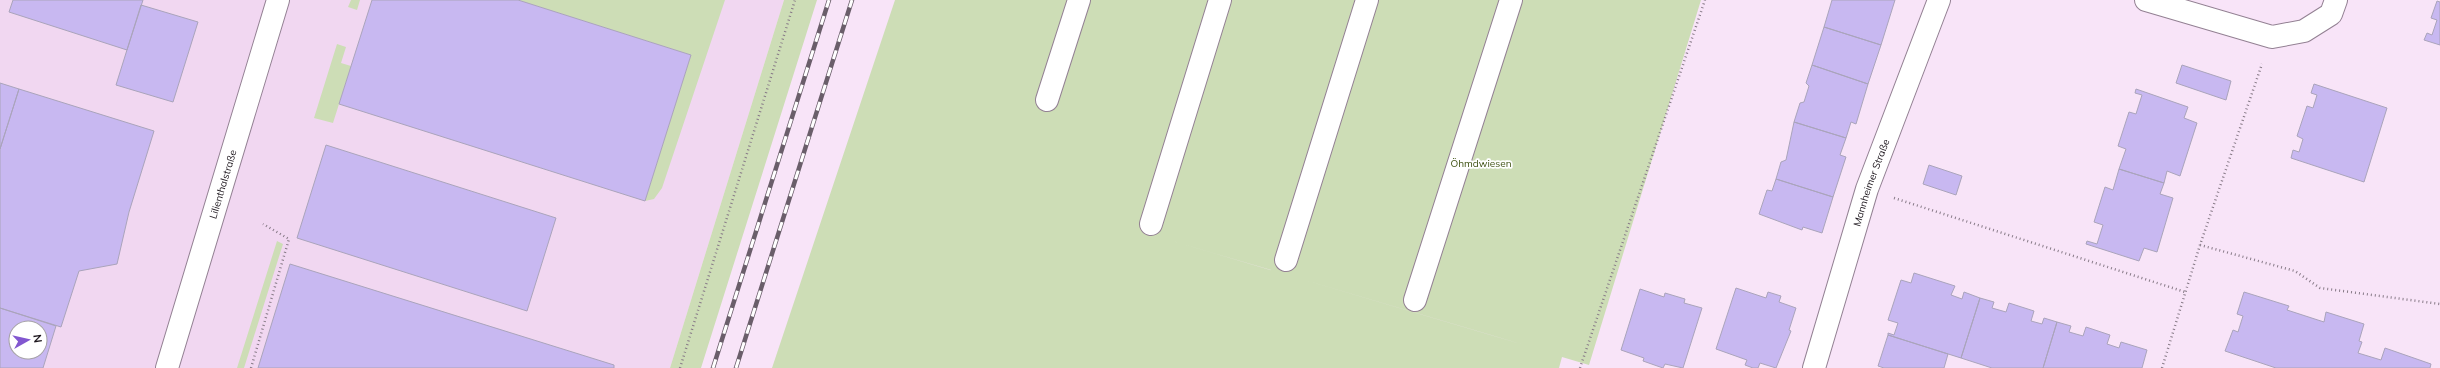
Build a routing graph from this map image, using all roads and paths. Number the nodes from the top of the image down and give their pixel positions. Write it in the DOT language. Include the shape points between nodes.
graph roads {
  1 [pos="278,0"];
  2 [pos="795,0"];
  3 [pos="1079,0"];
  4 [pos="1220,0"];
  5 [pos="1367,0"];
  6 [pos="1511,0"];
  7 [pos="1705,0"];
  8 [pos="1939,0"];
  9 [pos="2146,0"];
  10 [pos="2336,0"];
  11 [pos="2272,37"];
  12 [pos="1047,100"];
  13 [pos="1867,190"];
  14 [pos="263,224"];
  15 [pos="1151,224"];
  16 [pos="2200,244"];
  17 [pos="1286,260"];
  18 [pos="2185,292"];
  19 [pos="1415,300"];
  20 [pos="2440,304"];
  21 [pos="167,368"];
  22 [pos="251,368"];
  23 [pos="680,368"];
  24 [pos="1580,368"];
  25 [pos="1814,368"];
  26 [pos="2162,368"];
  1 -- 21 [label="street, Lilienthalstraße"];
  2 -- 23 [label="path"];
  3 -- 12 [label="street"];
  4 -- 15 [label="street"];
  5 -- 17 [label="street"];
  6 -- 19 [label="street"];
  7 -- 24 [label="path"];
  8 -- 13 [label="street, Mannheimer Straße"];
  9 -- 11 [label="street"];
  10 -- 11 [label="street" via="2331,14 2304,31"];
  11 -- 16 [label="path"];
  13 -- 18 [label="path"];
  13 -- 25 [label="street, Mannheimer Straße"];
  14 -- 22 [label="path" via="289,239"];
  16 -- 18 [label="path"];
  16 -- 20 [label="path" via="2294,271 2320,288"];
  18 -- 26 [label="path"];
}
